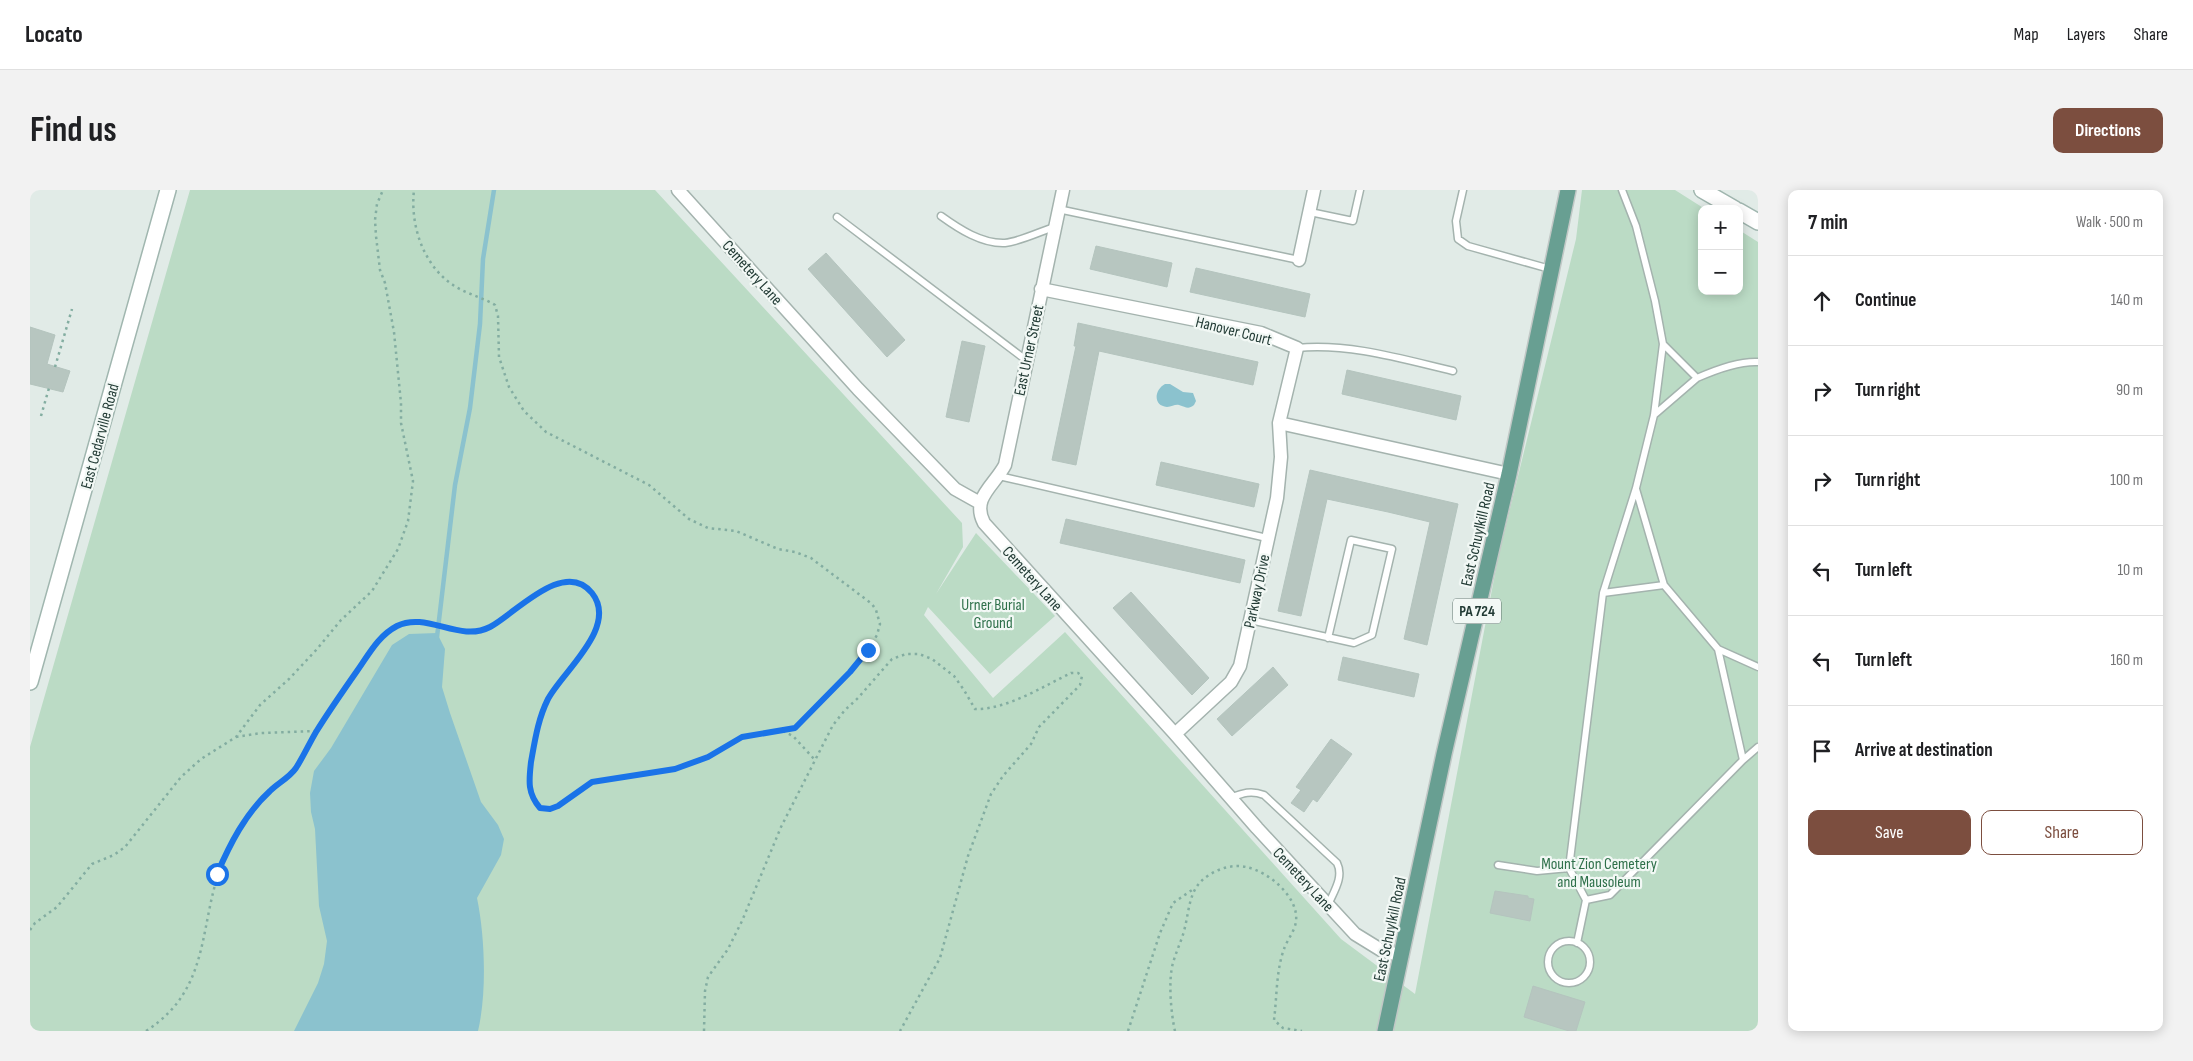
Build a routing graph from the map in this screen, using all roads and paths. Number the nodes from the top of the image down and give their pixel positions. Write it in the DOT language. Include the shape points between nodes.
graph roads {
  1 [pos="168,190"];
  2 [pos="383,190"];
  3 [pos="414,190"];
  4 [pos="678,190"];
  5 [pos="1062,190"];
  6 [pos="1314,190"];
  7 [pos="1360,190"];
  8 [pos="1463,190"];
  9 [pos="1568,190"];
  10 [pos="1622,190"];
  11 [pos="1702,190"];
  12 [pos="1728,205"];
  13 [pos="1058,210"];
  14 [pos="1310,212"];
  15 [pos="1743,213"];
  16 [pos="941,216"];
  17 [pos="837,217"];
  18 [pos="1758,222"];
  19 [pos="1054,227"];
  20 [pos="1299,260"];
  21 [pos="1550,269"];
  22 [pos="1041,288"];
  23 [pos="72,308"];
  24 [pos="1663,344"];
  25 [pos="1297,348"];
  26 [pos="1026,360"];
  27 [pos="1758,362"];
  28 [pos="55,367"];
  29 [pos="1453,371"];
  30 [pos="1697,378"];
  31 [pos="49,388"];
  32 [pos="1654,415"];
  33 [pos="41,416"];
  34 [pos="1279,423"];
  35 [pos="1509,474"];
  36 [pos="999,476"];
  37 [pos="1636,488"];
  38 [pos="980,502"];
  39 [pos="1268,538"];
  40 [pos="1664,585"];
  41 [pos="1603,593"];
  42 [pos="1250,620"];
  43 [pos="1328,638"];
  44 [pos="1718,650"];
  45 [pos="1758,667"];
  46 [pos="30,682"];
  47 [pos="317,731"];
  48 [pos="781,731"];
  49 [pos="1175,734"];
  50 [pos="236,737"];
  51 [pos="1758,747"];
  52 [pos="815,760"];
  53 [pos="1743,760"];
  54 [pos="1230,798"];
  55 [pos="1498,866"];
  56 [pos="1569,868"];
  57 [pos="1194,890"];
  58 [pos="1586,900"];
  59 [pos="1328,905"];
  60 [pos="30,930"];
  61 [pos="1577,943"];
  62 [pos="1402,956"];
  63 [pos="146,1031"];
  64 [pos="704,1031"];
  65 [pos="900,1031"];
  66 [pos="1128,1031"];
  67 [pos="1175,1031"];
  68 [pos="1302,1031"];
  69 [pos="1385,1031"];
  1 -- 46 [label="street, East Cedarville Road"];
  2 -- 50 [label="path" via="376,212 376,236 394,332 401,423 413,481 408,521 398,549 372,591 340,620 294,674 260,705"];
  3 -- 48 [label="path" via="414,218 426,257 437,273 454,286 494,306 498,316 499,357 509,387 524,411 546,432 649,485 689,519 708,528 736,531 778,549 811,558 872,604 880,624 868,650 807,718 795,728"];
  4 -- 38 [label="street, Cemetery Lane" via="858,389 955,490"];
  5 -- 13 [label="street, East Urner Street"];
  6 -- 14 [label="street"];
  7 -- 14 [label="lane" via="1353,221"];
  8 -- 21 [label="lane" via="1456,221 1458,239 1468,246"];
  9 -- 21 [label="main road, East Schuylkill Road / PA 724"];
  10 -- 24 [label="lane" via="1636,226"];
  11 -- 12 [label="street"];
  13 -- 19 [label="street, East Urner Street"];
  13 -- 20 [label="lane"];
  14 -- 20 [label="street"];
  15 -- 18 [label="street"];
  16 -- 19 [label="lane" via="985,240 1006,242"];
  17 -- 26 [label="lane"];
  19 -- 22 [label="street, East Urner Street"];
  21 -- 35 [label="main road, East Schuylkill Road / PA 724"];
  22 -- 25 [label="street, Hanover Court" via="1261,333"];
  22 -- 26 [label="street, East Urner Street"];
  23 -- 28 [label="path"];
  24 -- 30 [label="lane"];
  24 -- 32 [label="lane"];
  25 -- 29 [label="lane" via="1320,346 1367,352"];
  25 -- 34 [label="street"];
  26 -- 36 [label="street, East Urner Street"];
  27 -- 30 [label="lane" via="1717,370"];
  30 -- 32 [label="lane"];
  31 -- 33 [label="path"];
  32 -- 37 [label="lane"];
  34 -- 35 [label="street"];
  34 -- 39 [label="street, Parkway Drive" via="1281,457 1277,498"];
  35 -- 62 [label="main road, East Schuylkill Road / PA 724" via="1444,754"];
  36 -- 38 [label="street, East Urner Street"];
  36 -- 39 [label="lane"];
  37 -- 40 [label="lane"];
  37 -- 41 [label="lane"];
  38 -- 49 [label="street, Cemetery Lane" via="984,523"];
  39 -- 42 [label="street, Parkway Drive"];
  40 -- 41 [label="lane"];
  40 -- 44 [label="lane"];
  41 -- 56 [label="lane"];
  42 -- 43 [label="lane"];
  42 -- 49 [label="street, Parkway Drive" via="1240,666 1232,682"];
  43 -- 43 [label="lane" via="1354,643 1372,635 1392,549 1351,540"];
  44 -- 45 [label="lane"];
  44 -- 53 [label="lane"];
  47 -- 48 [label="path" via="382,636 399,625 422,623 466,633 488,628 538,592 566,581 582,585 592,593 598,612 595,633 550,697 535,740 528,782 530,794 540,808 558,806 592,782 675,769 708,757 742,737"];
  47 -- 50 [label="path"];
  47 -- 63 [label="path" via="294,770 270,791 238,831 217,874 208,926 190,983 176,1006"];
  48 -- 52 [label="path" via="793,736"];
  49 -- 54 [label="street, Cemetery Lane"];
  50 -- 60 [label="path" via="180,777 125,847 92,864 57,907"];
  51 -- 53 [label="lane"];
  52 -- 64 [label="path" via="781,827 742,921 728,949 708,977"];
  52 -- 65 [label="path" via="833,725 845,710 892,659 906,654 932,659 964,690 975,709 982,710 1021,698 1071,673 1082,676 1080,685 1039,727 1032,744 991,794 968,856 940,958"];
  53 -- 58 [label="lane" via="1610,895"];
  54 -- 59 [label="street, Cemetery Lane"];
  54 -- 59 [label="lane" via="1245,792 1264,795 1338,863 1340,879"];
  55 -- 56 [label="lane" via="1537,871"];
  56 -- 58 [label="lane"];
  57 -- 66 [label="path" via="1173,903"];
  57 -- 67 [label="path" via="1172,965 1171,1013"];
  57 -- 68 [label="path" via="1209,875 1229,866 1246,867 1273,880 1284,891 1294,907 1296,921 1284,950 1274,1020 1283,1028"];
  58 -- 61 [label="lane"];
  59 -- 62 [label="street, Cemetery Lane" via="1362,939"];
  61 -- 61 [label="lane" via="1561,943 1551,952 1549,965 1562,981 1575,982 1589,968 1589,955"];
  62 -- 69 [label="main road, East Schuylkill Road / PA 724"];
}
